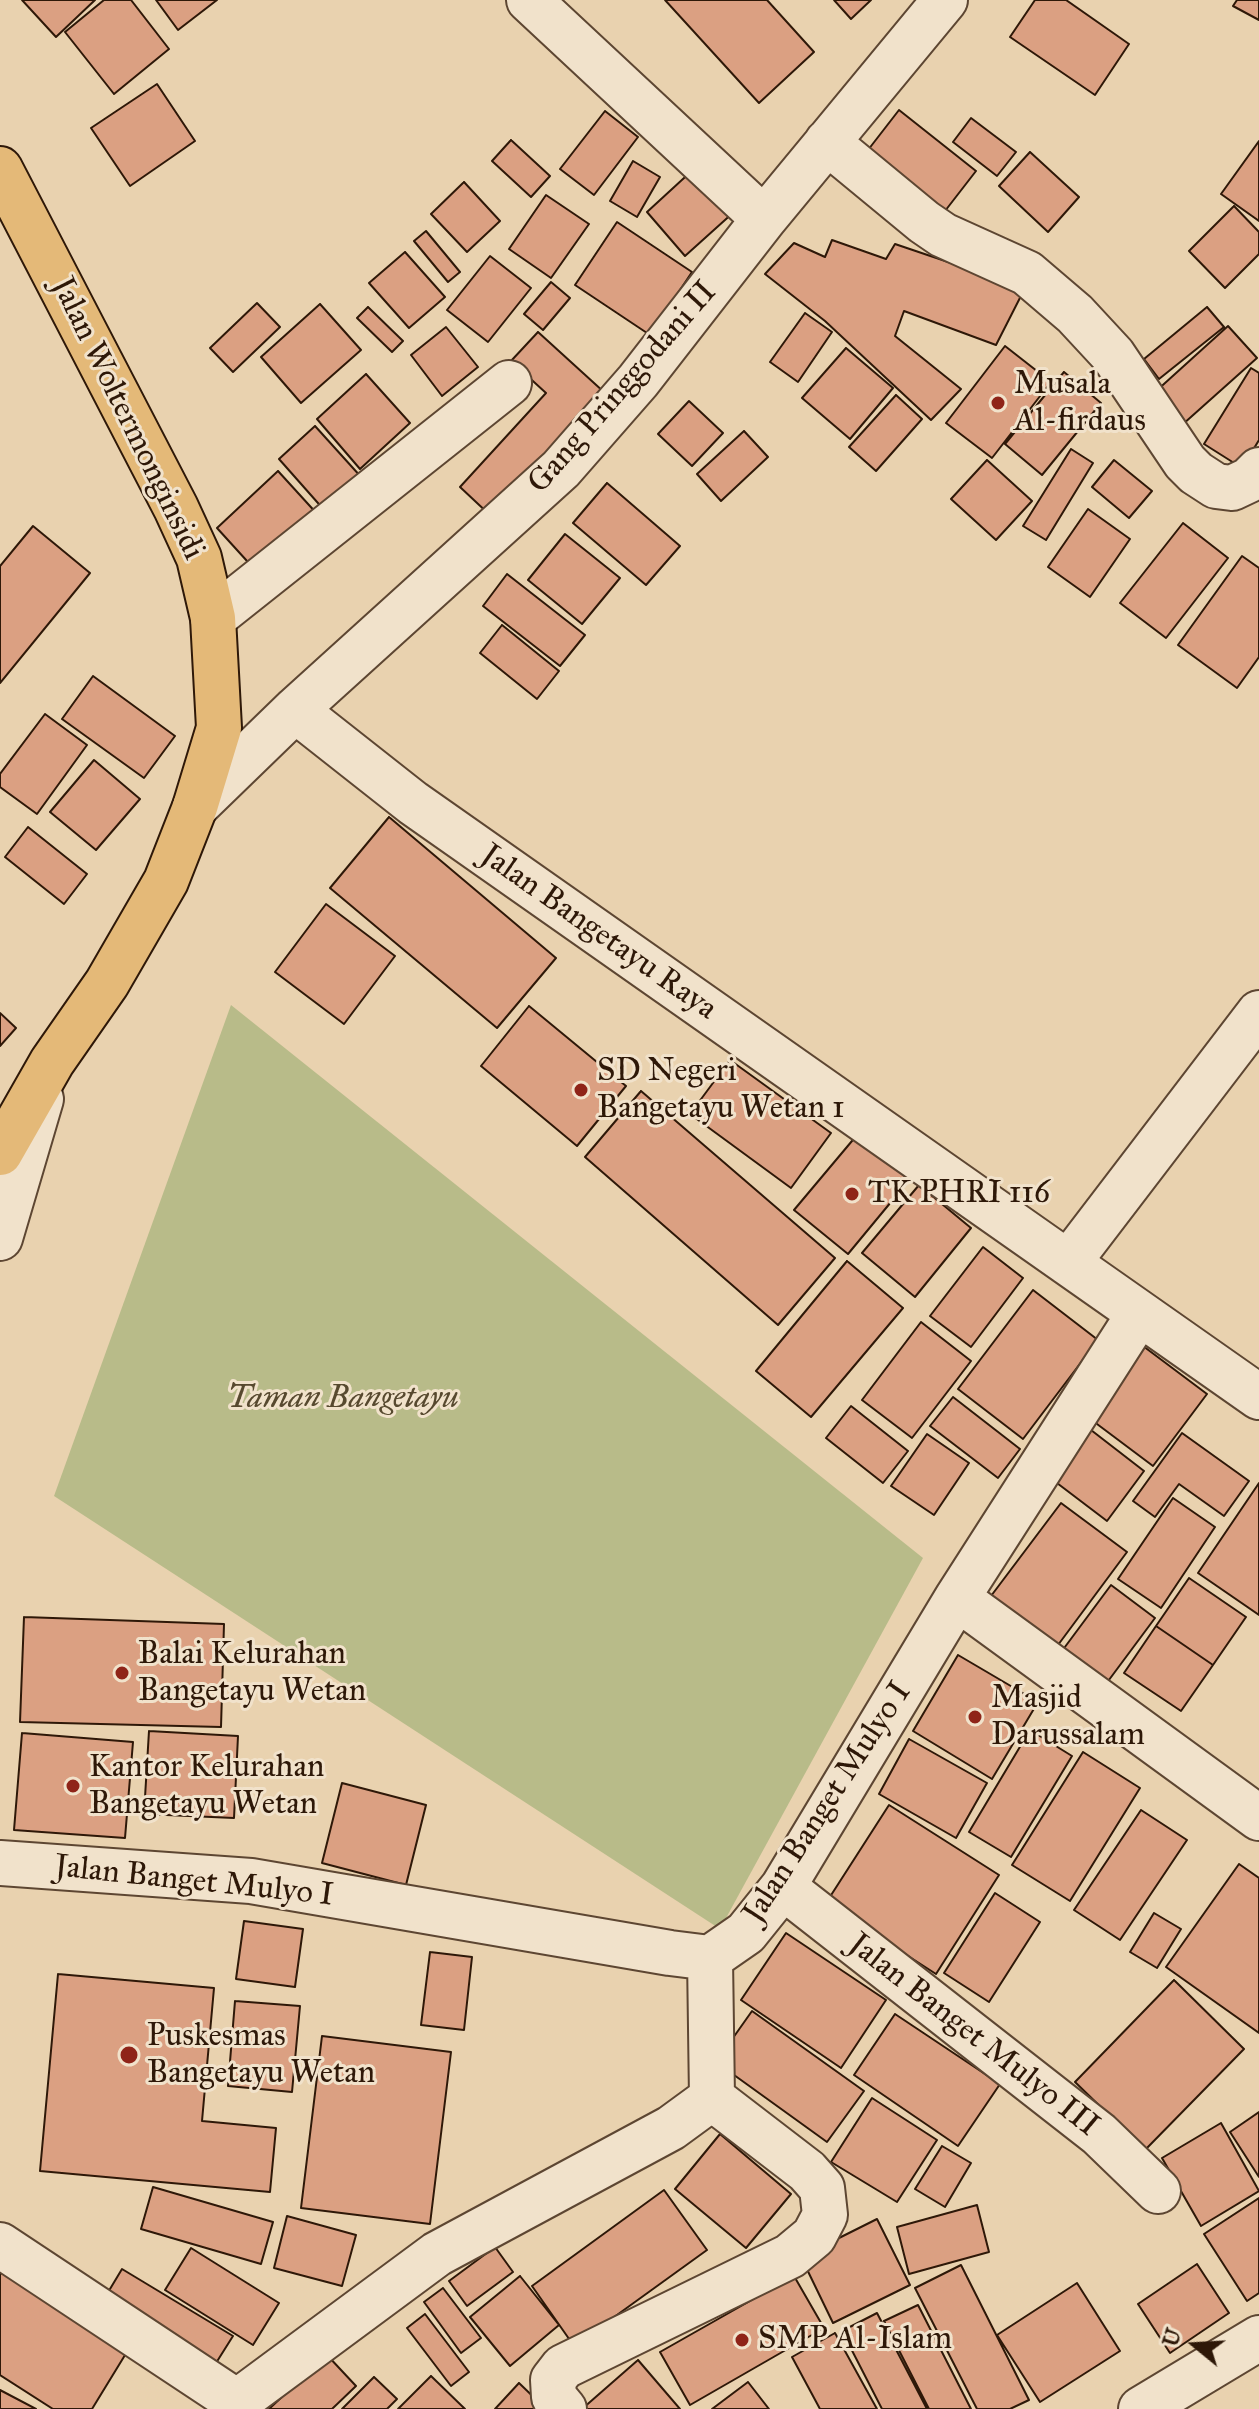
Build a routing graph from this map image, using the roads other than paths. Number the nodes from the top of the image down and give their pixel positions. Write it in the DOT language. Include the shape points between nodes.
graph roads {
  1 [pos="529,0"];
  2 [pos="945,0"];
  3 [pos="827,142"];
  4 [pos="0,169"];
  5 [pos="764,219"];
  6 [pos="509,383"];
  7 [pos="1259,470"];
  8 [pos="213,618"];
  9 [pos="295,710"];
  10 [pos="195,807"];
  11 [pos="1259,1013"];
  12 [pos="52,1062"];
  13 [pos="0,1107"];
  14 [pos="0,1153"];
  15 [pos="0,1238"];
  16 [pos="1068,1263"];
  17 [pos="1139,1314"];
  18 [pos="1259,1397"];
  19 [pos="957,1598"];
  20 [pos="1259,1818"];
  21 [pos="0,1863"];
  22 [pos="783,1887"];
  23 [pos="710,1958"];
  24 [pos="712,2098"];
  25 [pos="1158,2191"];
  26 [pos="0,2245"];
  27 [pos="1259,2338"];
  28 [pos="241,2406"];
  29 [pos="564,2409"];
  30 [pos="1141,2409"];
  1 -- 5 [label="street"];
  2 -- 3 [label="street, Gang Pringgodani II"];
  3 -- 5 [label="street, Gang Pringgodani II"];
  3 -- 7 [label="street" via="924,222 1027,273 1075,314 1113,355 1196,473 1216,486 1232,488"];
  4 -- 8 [label="main road, Jalan Woltermonginsidi" via="176,508 199,558"];
  5 -- 9 [label="street, Gang Pringgodani II" via="638,381 561,469"];
  6 -- 8 [label="street"];
  8 -- 10 [label="main road, Jalan Woltermonginsidi" via="219,728"];
  9 -- 10 [label="street, Gang Pringgodani II"];
  9 -- 16 [label="street, Jalan Bangetayu Raya" via="413,803"];
  10 -- 12 [label="main road, Jalan Woltermonginsidi" via="166,881 107,983"];
  11 -- 16 [label="street"];
  12 -- 13 [label="street"];
  12 -- 14 [label="main road, Jalan Woltermonginsidi"];
  12 -- 15 [label="street"];
  16 -- 17 [label="street, Jalan Bangetayu Raya"];
  17 -- 18 [label="street, Jalan Bangetayu Raya"];
  17 -- 19 [label="street, Jalan Banget Mulyo I"];
  19 -- 20 [label="street"];
  19 -- 22 [label="street, Jalan Banget Mulyo I"];
  21 -- 23 [label="street, Jalan Banget Mulyo I" via="251,1881"];
  22 -- 23 [label="street, Jalan Banget Mulyo I" via="746,1933"];
  22 -- 25 [label="street, Jalan Banget Mulyo III" via="1099,2134"];
  23 -- 24 [label="street"];
  24 -- 28 [label="street" via="671,2128 437,2254"];
  24 -- 29 [label="street" via="807,2171 822,2188 825,2215 814,2236 790,2256 563,2367 553,2389"];
  26 -- 28 [label="street"];
  27 -- 30 [label="street"];
}
